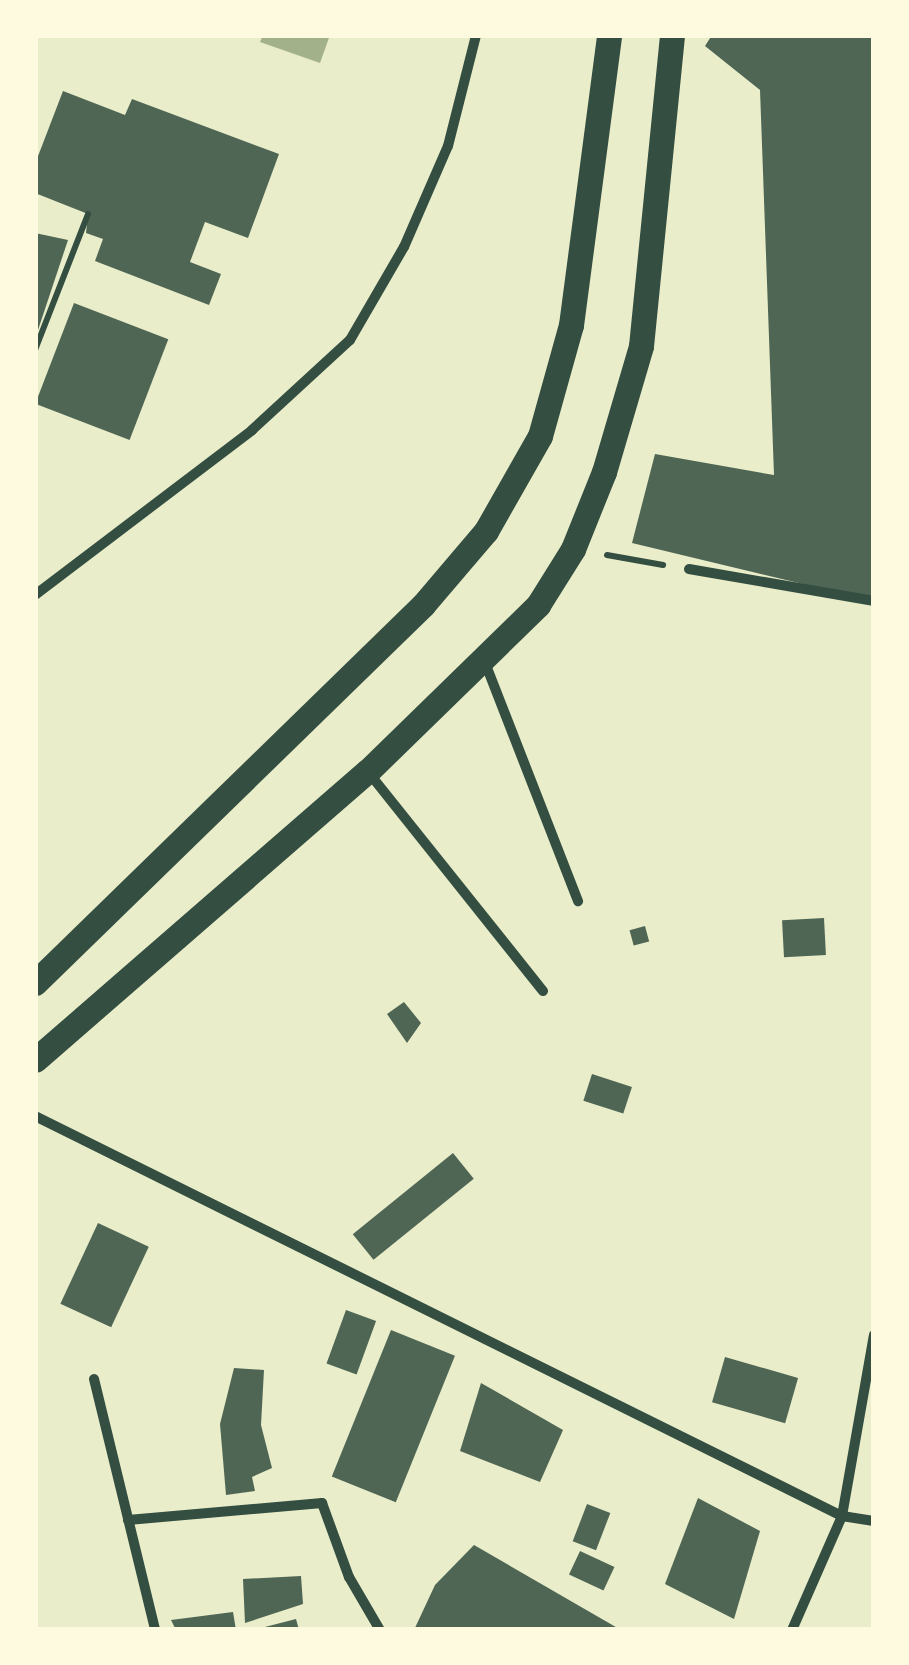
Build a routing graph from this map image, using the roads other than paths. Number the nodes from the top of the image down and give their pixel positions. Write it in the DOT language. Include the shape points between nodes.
graph roads {
  1 [pos="476,35"];
  2 [pos="608,35"];
  3 [pos="672,35"];
  4 [pos="689,569"];
  5 [pos="35,594"];
  6 [pos="874,601"];
  7 [pos="484,660"];
  8 [pos="368,771"];
  9 [pos="578,901"];
  10 [pos="35,983"];
  11 [pos="543,991"];
  12 [pos="35,1060"];
  13 [pos="35,1116"];
  14 [pos="874,1335"];
  15 [pos="94,1379"];
  16 [pos="842,1516"];
  17 [pos="128,1520"];
  18 [pos="874,1521"];
  19 [pos="155,1630"];
  20 [pos="380,1630"];
  21 [pos="792,1630"];
  1 -- 5 [label="street" via="448,146 404,247 350,340 252,430"];
  2 -- 10 [label="main road" via="571,325 540,436 486,531 422,605"];
  3 -- 7 [label="main road" via="641,346 604,472 573,549 538,605"];
  4 -- 6 [label="street"];
  7 -- 8 [label="main road"];
  7 -- 9 [label="street"];
  8 -- 11 [label="street"];
  8 -- 12 [label="main road"];
  13 -- 16 [label="street"];
  14 -- 16 [label="street"];
  15 -- 17 [label="street"];
  16 -- 18 [label="street"];
  16 -- 21 [label="street"];
  17 -- 19 [label="street"];
  17 -- 20 [label="street" via="315,1501 326,1508 350,1577"];
}
